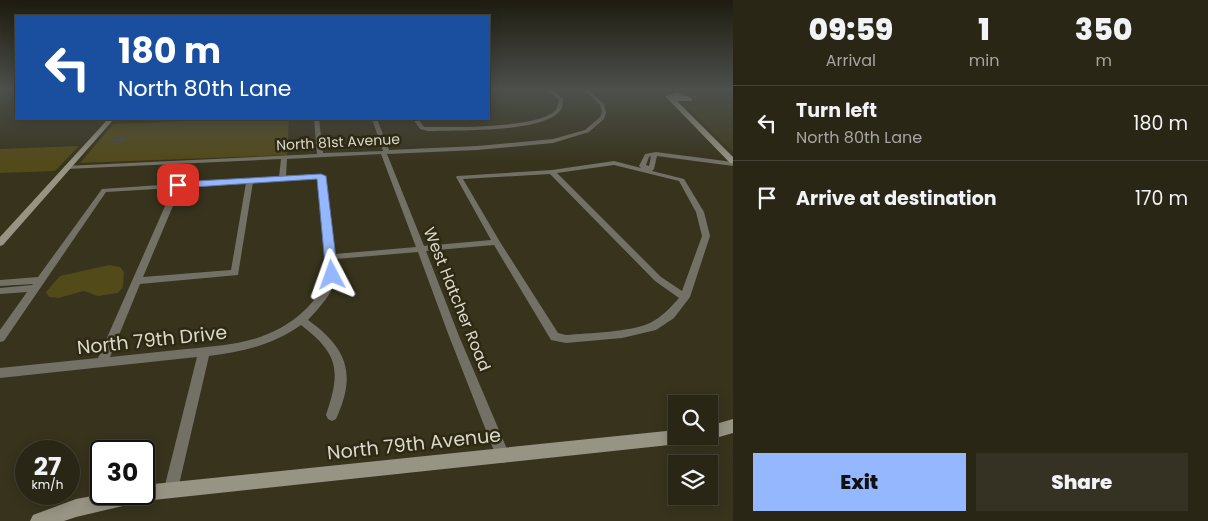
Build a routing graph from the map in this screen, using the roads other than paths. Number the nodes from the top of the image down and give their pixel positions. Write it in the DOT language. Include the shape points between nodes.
graph roads {
  1 [pos="553,114"];
  2 [pos="603,114"];
  3 [pos="689,114"];
  4 [pos="110,120"];
  5 [pos="316,120"];
  6 [pos="374,120"];
  7 [pos="417,120"];
  8 [pos="385,152"];
  9 [pos="320,156"];
  10 [pos="284,158"];
  11 [pos="733,163"];
  12 [pos="67,167"];
  13 [pos="646,170"];
  14 [pos="552,172"];
  15 [pos="282,179"];
  16 [pos="250,181"];
  17 [pos="178,185"];
  18 [pos="0,242"];
  19 [pos="496,242"];
  20 [pos="421,249"];
  21 [pos="331,257"];
  22 [pos="41,280"];
  23 [pos="137,281"];
  24 [pos="0,283"];
  25 [pos="35,288"];
  26 [pos="0,291"];
  27 [pos="685,297"];
  28 [pos="301,320"];
  29 [pos="0,338"];
  30 [pos="204,352"];
  31 [pos="102,363"];
  32 [pos="0,373"];
  33 [pos="332,415"];
  34 [pos="733,426"];
  35 [pos="718,430"];
  36 [pos="668,438"];
  37 [pos="504,456"];
  38 [pos="172,490"];
  39 [pos="155,492"];
  40 [pos="90,505"];
  41 [pos="39,521"];
  1 -- 7 [label="street" via="520,125 424,129"];
  2 -- 8 [label="street, North 81st Avenue" via="598,124 587,131 553,141"];
  3 -- 11 [label="street"];
  4 -- 12 [label="street"];
  5 -- 9 [label="street"];
  6 -- 8 [label="street, West Hatcher Road"];
  8 -- 9 [label="street, North 81st Avenue"];
  8 -- 20 [label="street, West Hatcher Road"];
  9 -- 10 [label="street, North 81st Avenue"];
  10 -- 12 [label="street, North 81st Avenue"];
  10 -- 15 [label="street"];
  11 -- 13 [label="street" via="647,155 642,166"];
  12 -- 18 [label="street"];
  13 -- 14 [label="street" via="614,163"];
  13 -- 27 [label="street" via="682,180 700,212 706,236"];
  14 -- 19 [label="street" via="459,177"];
  14 -- 27 [label="street" via="658,279"];
  15 -- 16 [label="street"];
  15 -- 21 [label="street" via="321,176"];
  16 -- 17 [label="street"];
  16 -- 23 [label="street" via="235,273"];
  17 -- 22 [label="street" via="104,190"];
  17 -- 23 [label="street"];
  19 -- 20 [label="street"];
  19 -- 27 [label="street" via="555,337 622,334 652,328 670,315"];
  20 -- 21 [label="street"];
  20 -- 37 [label="street, West Hatcher Road"];
  21 -- 28 [label="street" via="330,284 318,303"];
  22 -- 24 [label="street"];
  22 -- 25 [label="street"];
  23 -- 31 [label="street"];
  25 -- 26 [label="street"];
  25 -- 29 [label="street"];
  28 -- 30 [label="street, North 79th Drive" via="264,341"];
  28 -- 33 [label="street" via="322,334 336,352 339,399"];
  30 -- 31 [label="street, North 79th Drive"];
  30 -- 38 [label="street"];
  31 -- 32 [label="street, North 79th Drive"];
  34 -- 35 [label="street"];
  36 -- 37 [label="street, North 79th Avenue"];
  37 -- 38 [label="street, North 79th Avenue"];
  38 -- 39 [label="street, North 79th Avenue"];
  40 -- 41 [label="street, North 79th Avenue"];
}
